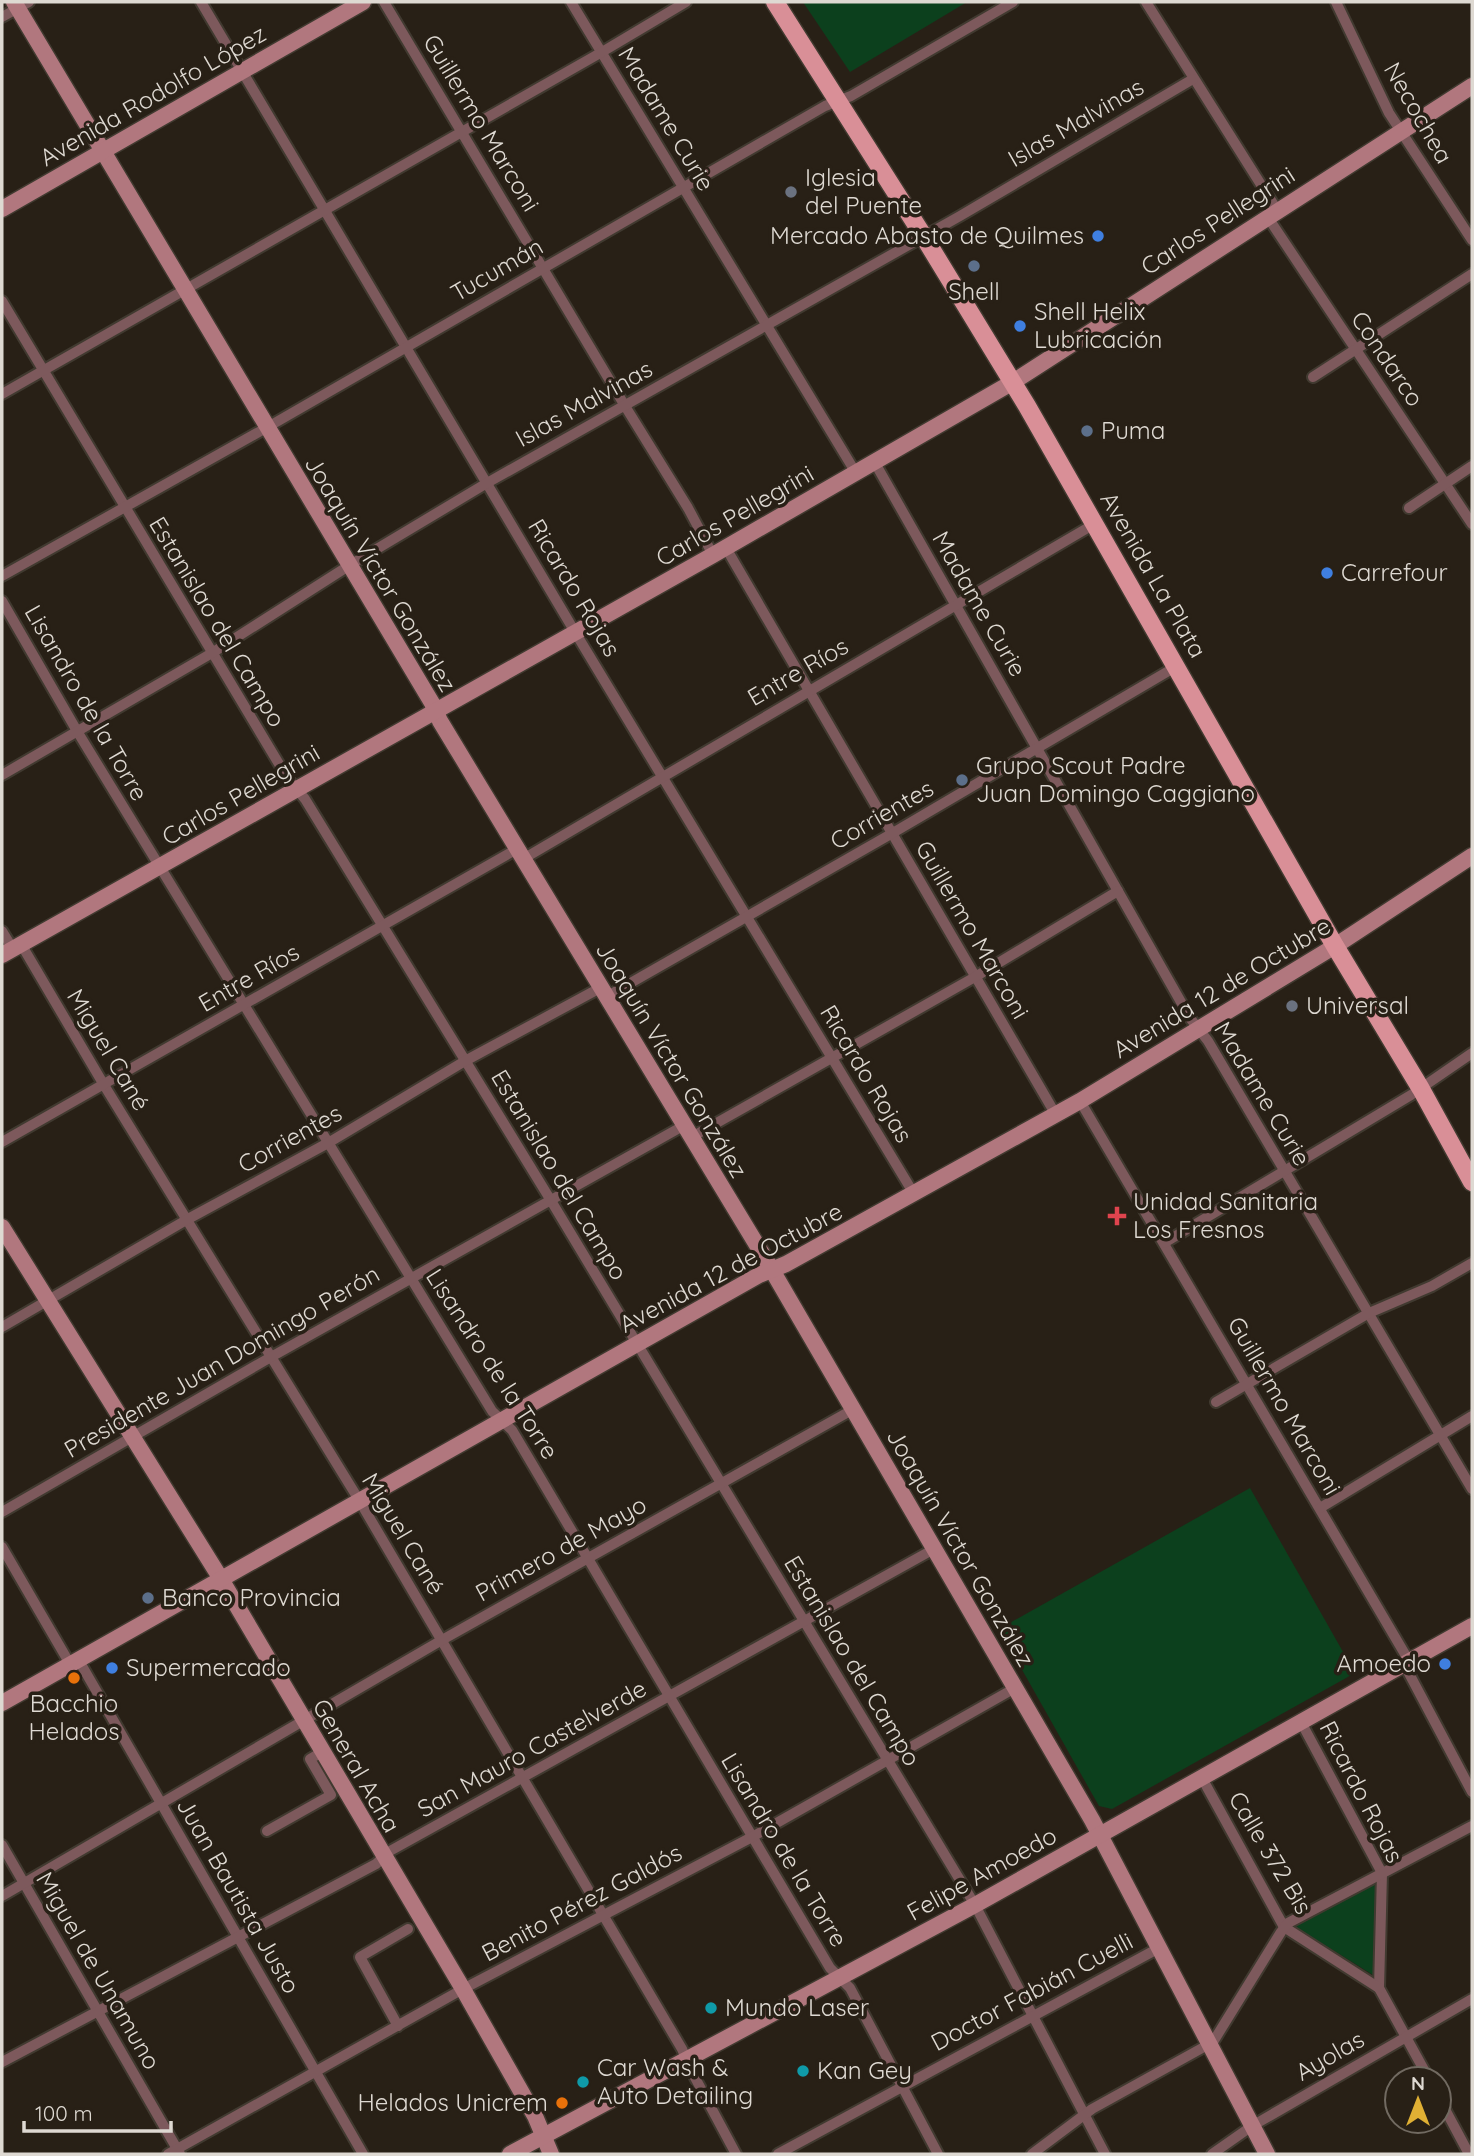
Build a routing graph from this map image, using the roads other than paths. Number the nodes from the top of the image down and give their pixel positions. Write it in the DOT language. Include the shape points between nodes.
graph roads {
  1 [pos="201,2"];
  2 [pos="363,2"];
  3 [pos="384,2"];
  4 [pos="571,2"];
  5 [pos="686,2"];
  6 [pos="775,2"];
  7 [pos="1013,2"];
  8 [pos="1146,2"];
  9 [pos="1336,2"];
  10 [pos="20,4"];
  11 [pos="2,17"];
  12 [pos="602,52"];
  13 [pos="241,71"];
  14 [pos="1193,79"];
  15 [pos="1472,86"];
  16 [pos="839,101"];
  17 [pos="461,131"];
  18 [pos="1401,132"];
  19 [pos="102,152"];
  20 [pos="683,188"];
  21 [pos="2,209"];
  22 [pos="325,210"];
  23 [pos="1272,213"];
  24 [pos="924,237"];
  25 [pos="1472,240"];
  26 [pos="543,268"];
  27 [pos="1472,274"];
  28 [pos="185,290"];
  29 [pos="2,301"];
  30 [pos="765,325"];
  31 [pos="406,347"];
  32 [pos="1355,350"];
  33 [pos="43,370"];
  34 [pos="1313,377"];
  35 [pos="1013,382"];
  36 [pos="2,394"];
  37 [pos="625,407"];
  38 [pos="266,428"];
  39 [pos="875,463"];
  40 [pos="1472,466"];
  41 [pos="856,473"];
  42 [pos="487,483"];
  43 [pos="1445,484"];
  44 [pos="124,507"];
  45 [pos="1409,508"];
  46 [pos="1096,523"];
  47 [pos="1472,524"];
  48 [pos="719,552"];
  49 [pos="349,565"];
  50 [pos="2,576"];
  51 [pos="2,601"];
  52 [pos="955,606"];
  53 [pos="575,632"];
  54 [pos="212,653"];
  55 [pos="1177,666"];
  56 [pos="808,690"];
  57 [pos="436,712"];
  58 [pos="77,732"];
  59 [pos="1037,748"];
  60 [pos="2,775"];
  61 [pos="663,776"];
  62 [pos="296,789"];
  63 [pos="891,834"];
  64 [pos="520,854"];
  65 [pos="1470,861"];
  66 [pos="160,868"];
  67 [pos="1118,891"];
  68 [pos="748,917"];
  69 [pos="382,926"];
  70 [pos="2,930"];
  71 [pos="1335,946"];
  72 [pos="12,949"];
  73 [pos="975,977"];
  74 [pos="603,993"];
  75 [pos="244,1006"];
  76 [pos="1199,1029"];
  77 [pos="1472,1053"];
  78 [pos="831,1058"];
  79 [pos="465,1061"];
  80 [pos="104,1085"];
  81 [pos="1420,1089"];
  82 [pos="1080,1101"];
  83 [pos="1056,1115"];
  84 [pos="687,1132"];
  85 [pos="2,1142"];
  86 [pos="328,1143"];
  87 [pos="1284,1171"];
  88 [pos="1472,1182"];
  89 [pos="914,1194"];
  90 [pos="550,1199"];
  91 [pos="188,1219"];
  92 [pos="2,1227"];
  93 [pos="1164,1243"];
  94 [pos="1472,1263"];
  95 [pos="772,1270"];
  96 [pos="411,1278"];
  97 [pos="47,1301"];
  98 [pos="1369,1313"];
  99 [pos="2,1326"];
  100 [pos="637,1344"];
  101 [pos="271,1357"];
  102 [pos="1247,1384"];
  103 [pos="1216,1402"];
  104 [pos="852,1410"];
  105 [pos="1472,1416"];
  106 [pos="500,1420"];
  107 [pos="1440,1436"];
  108 [pos="130,1437"];
  109 [pos="722,1484"];
  110 [pos="1472,1489"];
  111 [pos="359,1500"];
  112 [pos="1320,1508"];
  113 [pos="2,1512"];
  114 [pos="2,1547"];
  115 [pos="934,1549"];
  116 [pos="588,1557"];
  117 [pos="220,1579"];
  118 [pos="804,1622"];
  119 [pos="1472,1626"];
  120 [pos="442,1640"];
  121 [pos="74,1662"];
  122 [pos="1406,1662"];
  123 [pos="1015,1688"];
  124 [pos="669,1698"];
  125 [pos="2,1703"];
  126 [pos="304,1722"];
  127 [pos="1301,1722"];
  128 [pos="322,1752"];
  129 [pos="887,1759"];
  130 [pos="523,1778"];
  131 [pos="1202,1779"];
  132 [pos="1472,1792"];
  133 [pos="160,1803"];
  134 [pos="1472,1826"];
  135 [pos="267,1831"];
  136 [pos="1101,1835"];
  137 [pos="752,1837"];
  138 [pos="2,1845"];
  139 [pos="384,1857"];
  140 [pos="1382,1872"];
  141 [pos="23,1883"];
  142 [pos="2,1896"];
  143 [pos="975,1905"];
  144 [pos="603,1915"];
  145 [pos="1284,1927"];
  146 [pos="408,1929"];
  147 [pos="237,1936"];
  148 [pos="1159,1948"];
  149 [pos="840,1978"];
  150 [pos="1379,1988"];
  151 [pos="463,1989"];
  152 [pos="1472,1999"];
  153 [pos="97,2010"];
  154 [pos="1032,2015"];
  155 [pos="398,2026"];
  156 [pos="1406,2037"];
  157 [pos="1209,2044"];
  158 [pos="687,2060"];
  159 [pos="2,2062"];
  160 [pos="1421,2065"];
  161 [pos="315,2072"];
  162 [pos="901,2086"];
  163 [pos="1084,2114"];
  164 [pos="1453,2124"];
  165 [pos="1252,2126"];
  166 [pos="544,2136"];
  167 [pos="175,2153"];
  168 [pos="363,2154"];
  169 [pos="510,2154"];
  170 [pos="551,2154"];
  171 [pos="736,2154"];
  172 [pos="778,2154"];
  173 [pos="938,2154"];
  174 [pos="1032,2154"];
  175 [pos="1105,2154"];
  176 [pos="1212,2154"];
  177 [pos="1267,2154"];
  178 [pos="1469,2154"];
  1 -- 13 [label="street, Ricardo Rojas"];
  2 -- 13 [label="street, Avenida Rodolfo López"];
  3 -- 17 [label="street, Guillermo Marconi"];
  4 -- 12 [label="street, Madame Curie"];
  5 -- 12 [label="street"];
  6 -- 16 [label="main road, Avenida La Plata"];
  7 -- 16 [label="street, Tucumán"];
  8 -- 14 [label="street, Condarco"];
  9 -- 18 [label="street, Necochea"];
  10 -- 11 [label="street"];
  10 -- 19 [label="street, Joaquín Víctor González"];
  12 -- 17 [label="street"];
  12 -- 20 [label="street, Madame Curie"];
  13 -- 19 [label="street, Avenida Rodolfo López"];
  13 -- 22 [label="street, Ricardo Rojas"];
  14 -- 23 [label="street, Condarco"];
  14 -- 24 [label="street, Islas Malvinas"];
  15 -- 18 [label="street, Carlos Pellegrini"];
  16 -- 20 [label="street, Tucumán"];
  16 -- 24 [label="main road, Avenida La Plata"];
  17 -- 22 [label="street"];
  17 -- 26 [label="street, Guillermo Marconi"];
  18 -- 23 [label="street, Carlos Pellegrini"];
  18 -- 25 [label="street, Necochea"];
  19 -- 21 [label="street, Avenida Rodolfo López"];
  19 -- 28 [label="street, Joaquín Víctor González"];
  20 -- 26 [label="street, Tucumán"];
  20 -- 30 [label="street, Madame Curie"];
  22 -- 28 [label="street"];
  22 -- 31 [label="street, Ricardo Rojas"];
  23 -- 32 [label="street, Condarco"];
  23 -- 35 [label="street, Carlos Pellegrini"];
  24 -- 30 [label="street, Islas Malvinas"];
  24 -- 35 [label="main road, Avenida La Plata"];
  26 -- 31 [label="street, Tucumán"];
  26 -- 37 [label="street, Guillermo Marconi"];
  27 -- 32 [label="street"];
  28 -- 33 [label="street"];
  28 -- 38 [label="street, Joaquín Víctor González"];
  29 -- 33 [label="street, Estanislao del Campo"];
  30 -- 37 [label="street, Islas Malvinas"];
  30 -- 41 [label="street, Madame Curie"];
  31 -- 38 [label="street, Tucumán"];
  31 -- 42 [label="street, Ricardo Rojas"];
  32 -- 34 [label="street"];
  32 -- 43 [label="street, Condarco"];
  33 -- 36 [label="street"];
  33 -- 44 [label="street, Estanislao del Campo"];
  35 -- 39 [label="street, Carlos Pellegrini"];
  35 -- 46 [label="main road, Avenida La Plata"];
  37 -- 42 [label="street, Islas Malvinas"];
  37 -- 48 [label="street, Guillermo Marconi"];
  38 -- 44 [label="street, Tucumán"];
  38 -- 49 [label="street, Joaquín Víctor González"];
  39 -- 41 [label="street, Carlos Pellegrini"];
  39 -- 52 [label="street, Madame Curie"];
  40 -- 43 [label="street"];
  41 -- 48 [label="street, Carlos Pellegrini"];
  42 -- 49 [label="street, Islas Malvinas"];
  42 -- 53 [label="street, Ricardo Rojas"];
  43 -- 45 [label="street"];
  43 -- 47 [label="street, Condarco"];
  44 -- 50 [label="street, Tucumán"];
  44 -- 54 [label="street, Estanislao del Campo"];
  46 -- 52 [label="street, Entre Ríos"];
  46 -- 55 [label="main road, Avenida La Plata"];
  48 -- 53 [label="street, Carlos Pellegrini"];
  48 -- 56 [label="street, Guillermo Marconi"];
  49 -- 54 [label="street, Islas Malvinas"];
  49 -- 57 [label="street, Joaquín Víctor González"];
  51 -- 58 [label="street, Lisandro de la Torre"];
  52 -- 56 [label="street, Entre Ríos"];
  52 -- 59 [label="street, Madame Curie"];
  53 -- 57 [label="street, Carlos Pellegrini"];
  53 -- 61 [label="street, Ricardo Rojas"];
  54 -- 58 [label="street, Islas Malvinas"];
  54 -- 62 [label="street, Estanislao del Campo"];
  55 -- 59 [label="street, Corrientes"];
  55 -- 71 [label="main road, Avenida La Plata"];
  56 -- 61 [label="street, Entre Ríos"];
  56 -- 63 [label="street, Guillermo Marconi"];
  57 -- 62 [label="street, Carlos Pellegrini"];
  57 -- 64 [label="street, Joaquín Víctor González"];
  58 -- 60 [label="street, Islas Malvinas"];
  58 -- 66 [label="street, Lisandro de la Torre"];
  59 -- 63 [label="street, Corrientes"];
  59 -- 67 [label="street, Madame Curie"];
  61 -- 64 [label="street, Entre Ríos"];
  61 -- 68 [label="street, Ricardo Rojas"];
  62 -- 66 [label="street, Carlos Pellegrini"];
  62 -- 69 [label="street, Estanislao del Campo"];
  63 -- 68 [label="street, Corrientes"];
  63 -- 73 [label="street, Guillermo Marconi"];
  64 -- 69 [label="street, Entre Ríos"];
  64 -- 74 [label="street, Joaquín Víctor González"];
  65 -- 71 [label="street, Avenida 12 de Octubre"];
  66 -- 72 [label="street, Carlos Pellegrini"];
  66 -- 75 [label="street, Lisandro de la Torre"];
  67 -- 73 [label="street, Presidente Juan Domingo Perón"];
  67 -- 76 [label="street, Madame Curie"];
  68 -- 74 [label="street, Corrientes"];
  68 -- 78 [label="street, Ricardo Rojas"];
  69 -- 75 [label="street, Entre Ríos"];
  69 -- 79 [label="street, Estanislao del Campo"];
  70 -- 72 [label="street, Miguel Cané"];
  71 -- 76 [label="street, Avenida 12 de Octubre"];
  71 -- 81 [label="main road, Avenida La Plata"];
  72 -- 80 [label="street, Miguel Cané"];
  73 -- 78 [label="street, Presidente Juan Domingo Perón"];
  73 -- 83 [label="street, Guillermo Marconi"];
  74 -- 79 [label="street, Corrientes"];
  74 -- 84 [label="street, Joaquín Víctor González"];
  75 -- 80 [label="street, Entre Ríos"];
  75 -- 86 [label="street, Lisandro de la Torre"];
  76 -- 82 [label="street, Avenida 12 de Octubre"];
  76 -- 87 [label="street, Madame Curie"];
  77 -- 81 [label="street"];
  78 -- 84 [label="street, Presidente Juan Domingo Perón"];
  78 -- 89 [label="street, Ricardo Rojas"];
  79 -- 86 [label="street, Corrientes"];
  79 -- 90 [label="street, Estanislao del Campo"];
  80 -- 85 [label="street, Entre Ríos"];
  80 -- 91 [label="street, Miguel Cané"];
  81 -- 87 [label="street"];
  81 -- 88 [label="main road, Avenida La Plata"];
  82 -- 83 [label="street, Avenida 12 de Octubre"];
  82 -- 93 [label="street, Guillermo Marconi"];
  83 -- 89 [label="street, Avenida 12 de Octubre"];
  84 -- 90 [label="street, Presidente Juan Domingo Perón"];
  84 -- 95 [label="street, Joaquín Víctor González"];
  86 -- 91 [label="street, Corrientes"];
  86 -- 96 [label="street, Lisandro de la Torre"];
  87 -- 93 [label="street"];
  87 -- 98 [label="street, Madame Curie"];
  89 -- 95 [label="street, Avenida 12 de Octubre"];
  90 -- 96 [label="street, Presidente Juan Domingo Perón"];
  90 -- 100 [label="street, Estanislao del Campo"];
  91 -- 97 [label="street, Corrientes"];
  91 -- 101 [label="street, Miguel Cané"];
  92 -- 97 [label="street, General Acha"];
  93 -- 102 [label="street, Guillermo Marconi"];
  94 -- 98 [label="street"];
  95 -- 100 [label="street, Avenida 12 de Octubre"];
  95 -- 104 [label="street, Joaquín Víctor González"];
  96 -- 101 [label="street, Presidente Juan Domingo Perón"];
  96 -- 106 [label="street, Lisandro de la Torre"];
  97 -- 99 [label="street, Corrientes"];
  97 -- 108 [label="street, General Acha"];
  98 -- 102 [label="street"];
  98 -- 107 [label="street, Madame Curie"];
  100 -- 106 [label="street, Avenida 12 de Octubre"];
  100 -- 109 [label="street, Estanislao del Campo"];
  101 -- 108 [label="street, Presidente Juan Domingo Perón"];
  101 -- 111 [label="street, Miguel Cané"];
  102 -- 103 [label="street"];
  102 -- 112 [label="street, Guillermo Marconi"];
  104 -- 109 [label="street, Primero de Mayo"];
  104 -- 115 [label="street, Joaquín Víctor González"];
  105 -- 107 [label="street"];
  106 -- 111 [label="street, Avenida 12 de Octubre"];
  106 -- 116 [label="street, Lisandro de la Torre" via="512,1430"];
  107 -- 110 [label="street, Madame Curie"];
  107 -- 112 [label="street"];
  108 -- 113 [label="street, Presidente Juan Domingo Perón"];
  108 -- 117 [label="street, General Acha"];
  109 -- 116 [label="street, Primero de Mayo"];
  109 -- 118 [label="street, Estanislao del Campo"];
  111 -- 117 [label="street, Avenida 12 de Octubre"];
  111 -- 120 [label="street, Miguel Cané"];
  112 -- 122 [label="street, Guillermo Marconi"];
  114 -- 121 [label="street, Juan Bautista Justo"];
  115 -- 118 [label="street, San Mauro Castelverde"];
  115 -- 123 [label="street, Joaquín Víctor González"];
  116 -- 120 [label="street, Primero de Mayo"];
  116 -- 124 [label="street, Lisandro de la Torre"];
  117 -- 121 [label="street, Avenida 12 de Octubre"];
  117 -- 126 [label="street, General Acha"];
  118 -- 124 [label="street, San Mauro Castelverde"];
  118 -- 129 [label="street, Estanislao del Campo"];
  119 -- 122 [label="street, Felipe Amoedo"];
  120 -- 126 [label="street, Primero de Mayo"];
  120 -- 130 [label="street, Miguel Cané"];
  121 -- 125 [label="street, Avenida 12 de Octubre"];
  121 -- 133 [label="street, Juan Bautista Justo"];
  122 -- 127 [label="street, Felipe Amoedo"];
  122 -- 132 [label="street, Guillermo Marconi"];
  123 -- 129 [label="street, Benito Pérez Galdós"];
  123 -- 136 [label="street, Joaquín Víctor González"];
  124 -- 130 [label="street, San Mauro Castelverde"];
  124 -- 137 [label="street, Lisandro de la Torre"];
  126 -- 128 [label="street, General Acha"];
  126 -- 133 [label="street, Primero de Mayo"];
  127 -- 131 [label="street, Felipe Amoedo"];
  127 -- 140 [label="street, Ricardo Rojas"];
  128 -- 135 [label="street" via="310,1759 331,1794"];
  128 -- 139 [label="street, General Acha"];
  129 -- 137 [label="street, Benito Pérez Galdós"];
  129 -- 143 [label="street, Estanislao del Campo"];
  130 -- 139 [label="street, San Mauro Castelverde"];
  130 -- 144 [label="street, Miguel Cané"];
  131 -- 136 [label="street, Felipe Amoedo"];
  131 -- 145 [label="street, Calle 372 Bis"];
  133 -- 141 [label="street, Primero de Mayo"];
  133 -- 147 [label="street, Juan Bautista Justo"];
  134 -- 140 [label="street"];
  136 -- 143 [label="street, Felipe Amoedo"];
  136 -- 148 [label="street, Joaquín Víctor González"];
  137 -- 144 [label="street, Benito Pérez Galdós"];
  137 -- 149 [label="street, Lisandro de la Torre"];
  138 -- 141 [label="street, Miguel de Unamuno"];
  139 -- 147 [label="street, San Mauro Castelverde"];
  139 -- 151 [label="street, General Acha"];
  140 -- 145 [label="street"];
  140 -- 150 [label="street, Ricardo Rojas"];
  141 -- 142 [label="street, Primero de Mayo"];
  141 -- 153 [label="street, Miguel de Unamuno"];
  143 -- 149 [label="street, Felipe Amoedo"];
  143 -- 154 [label="street, Estanislao del Campo"];
  144 -- 151 [label="street, Benito Pérez Galdós"];
  144 -- 158 [label="street, Miguel Cané"];
  145 -- 150 [label="street, Calle 372 Bis"];
  145 -- 157 [label="street"];
  146 -- 155 [label="street" via="360,1958"];
  147 -- 153 [label="street, San Mauro Castelverde"];
  147 -- 161 [label="street, Juan Bautista Justo"];
  148 -- 154 [label="street, Doctor Fabián Cuelli"];
  148 -- 157 [label="street, Joaquín Víctor González"];
  149 -- 158 [label="street, Felipe Amoedo"];
  149 -- 162 [label="street, Lisandro de la Torre" via="850,1988"];
  150 -- 156 [label="street"];
  151 -- 155 [label="street, Benito Pérez Galdós"];
  151 -- 166 [label="street, General Acha"];
  152 -- 156 [label="street, Ayolas"];
  153 -- 159 [label="street, San Mauro Castelverde"];
  153 -- 167 [label="street, Miguel de Unamuno"];
  154 -- 162 [label="street, Doctor Fabián Cuelli"];
  154 -- 163 [label="street, Estanislao del Campo"];
  155 -- 161 [label="street, Benito Pérez Galdós"];
  156 -- 160 [label="street"];
  156 -- 165 [label="street, Ayolas"];
  157 -- 163 [label="street"];
  157 -- 165 [label="street, Joaquín Víctor González"];
  158 -- 166 [label="street, Felipe Amoedo"];
  158 -- 171 [label="street, Miguel Cané"];
  161 -- 167 [label="street, Benito Pérez Galdós"];
  161 -- 168 [label="street, Juan Bautista Justo"];
  162 -- 172 [label="street, Doctor Fabián Cuelli"];
  162 -- 173 [label="street, Lisandro de la Torre"];
  163 -- 174 [label="street"];
  163 -- 175 [label="street, Estanislao del Campo"];
  164 -- 178 [label="street"];
  165 -- 176 [label="street, Ayolas"];
  165 -- 177 [label="street, Joaquín Víctor González"];
  166 -- 169 [label="street, Felipe Amoedo"];
  166 -- 170 [label="street, General Acha"];
}
